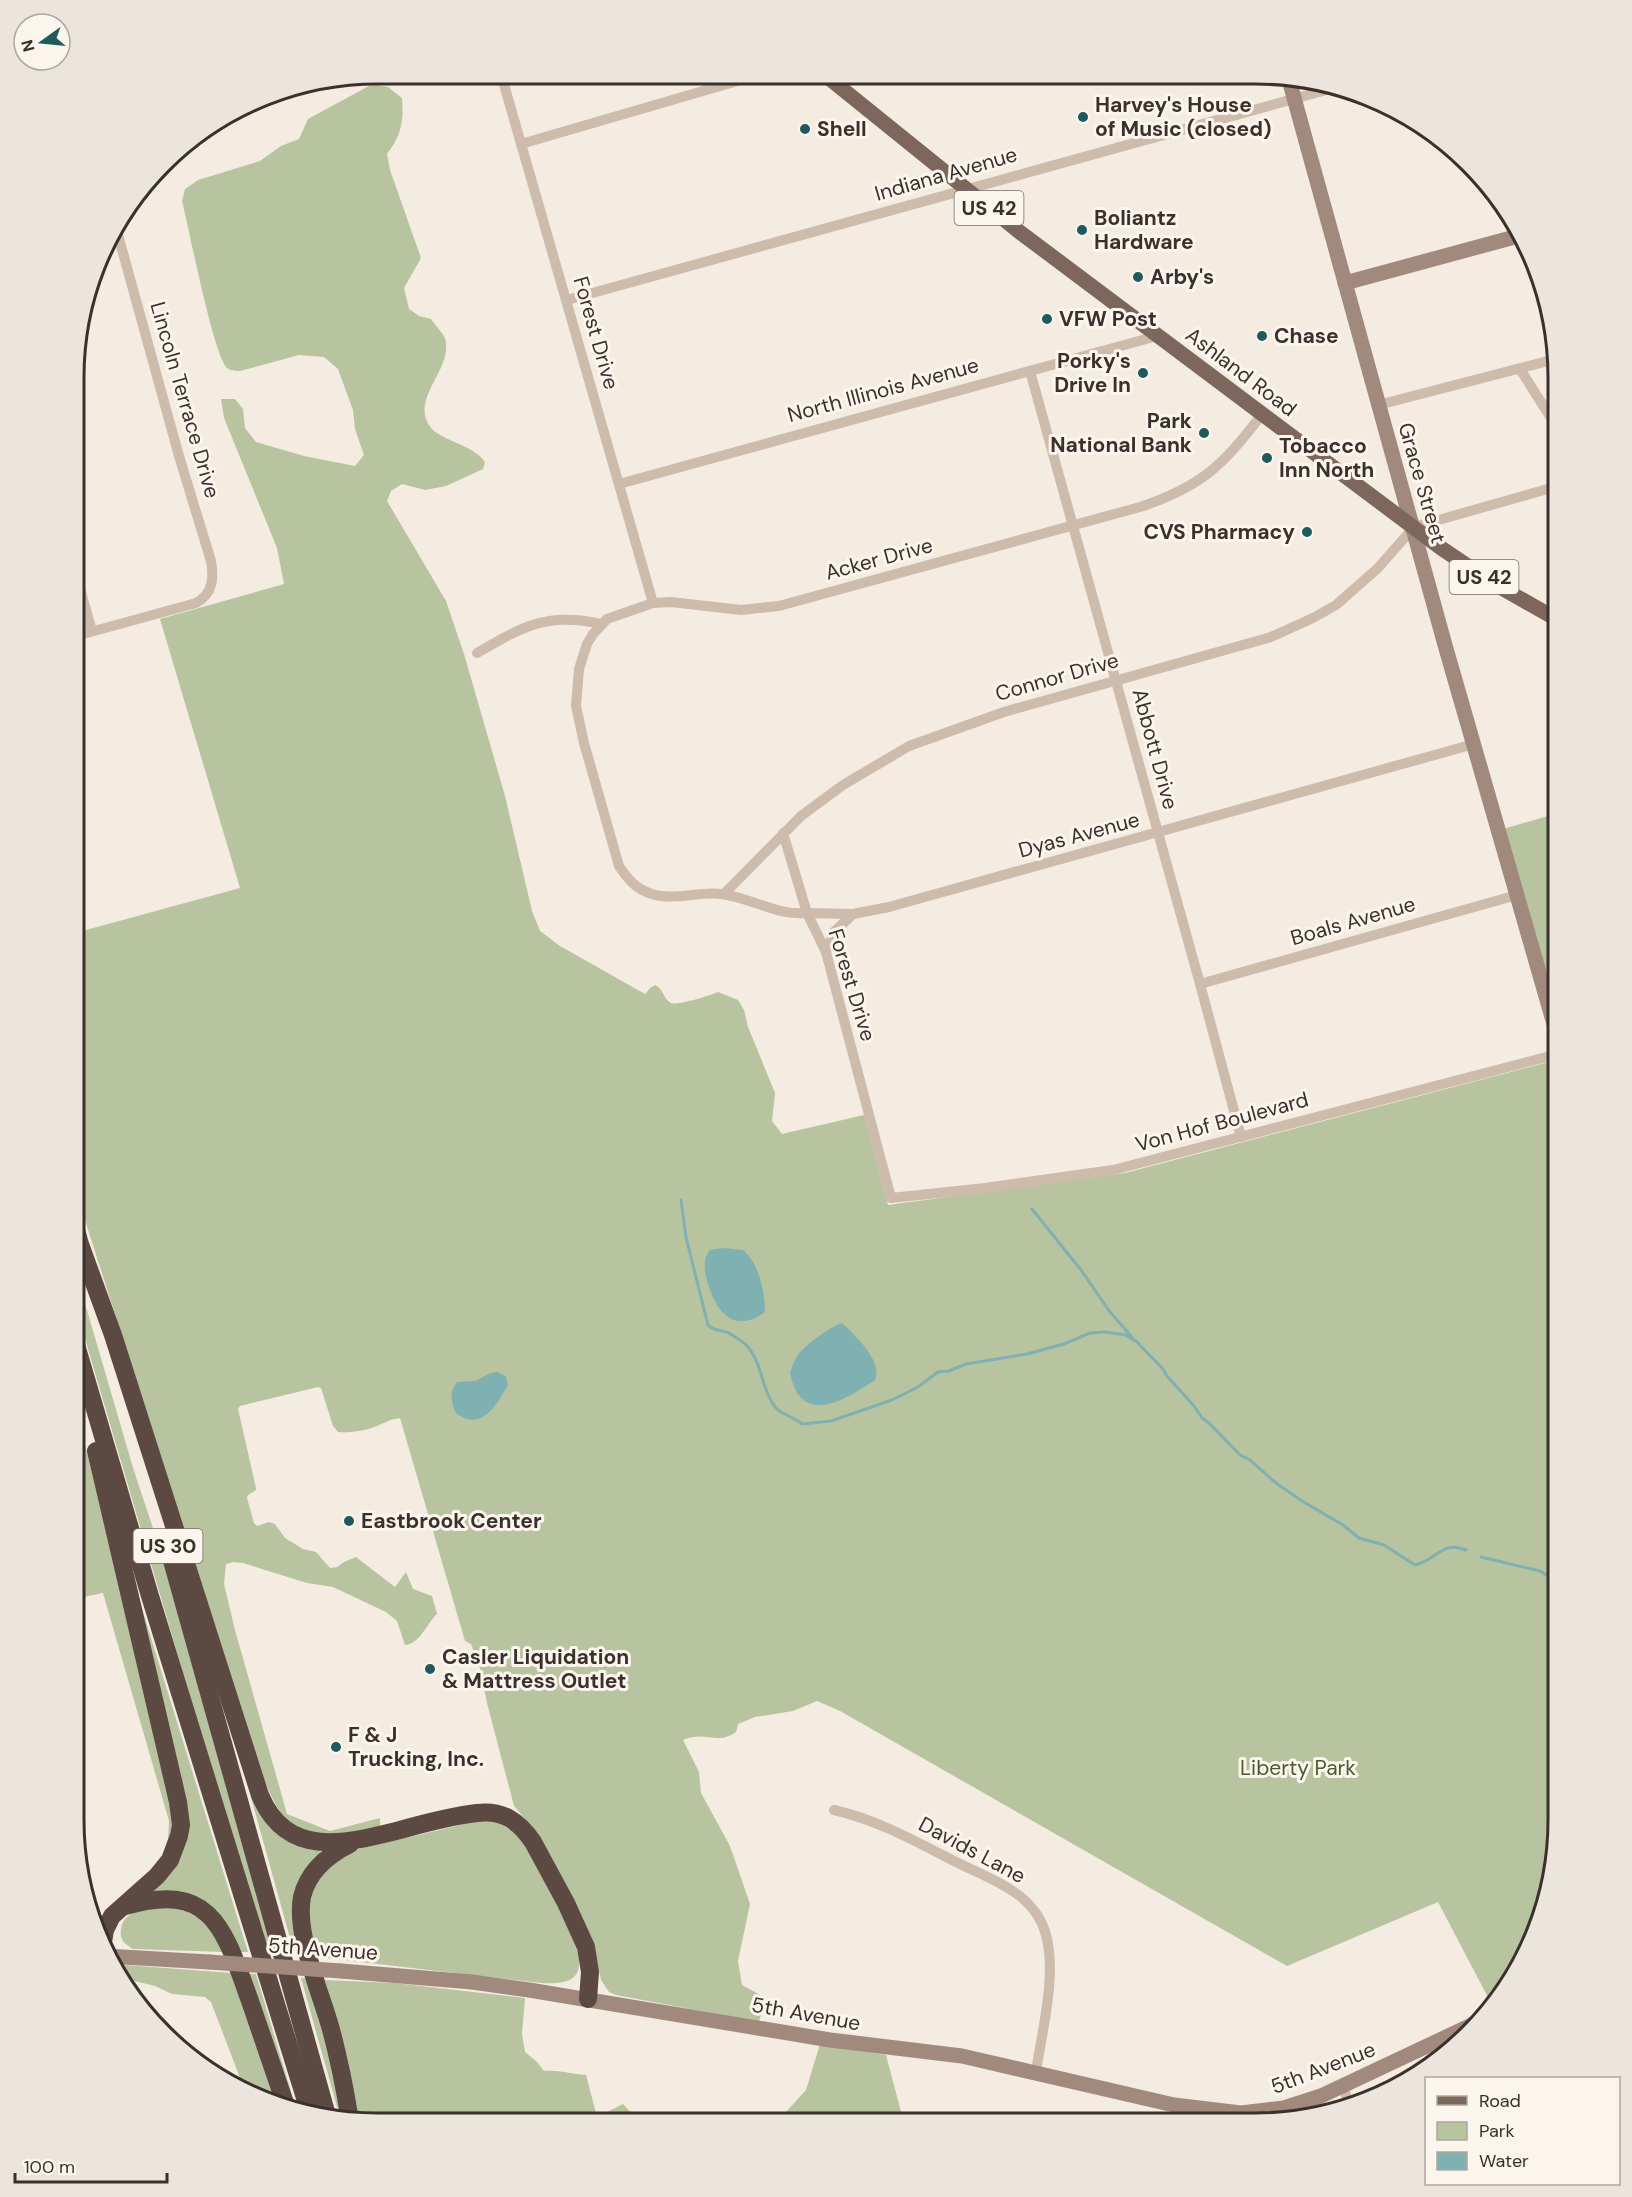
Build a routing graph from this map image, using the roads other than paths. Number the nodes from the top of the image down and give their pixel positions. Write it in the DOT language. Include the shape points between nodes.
graph roads {
  1 [pos="504,84"];
  2 [pos="727,84"];
  3 [pos="836,84"];
  4 [pos="1291,87"];
  5 [pos="1320,92"];
  6 [pos="1294,99"];
  7 [pos="521,144"];
  8 [pos="964,189"];
  9 [pos="1513,237"];
  10 [pos="119,238"];
  11 [pos="1345,283"];
  12 [pos="567,300"];
  13 [pos="1158,336"];
  14 [pos="1547,361"];
  15 [pos="1520,369"];
  16 [pos="1030,371"];
  17 [pos="1378,405"];
  18 [pos="1548,413"];
  19 [pos="1262,414"];
  20 [pos="619,484"];
  21 [pos="1548,489"];
  22 [pos="1074,526"];
  23 [pos="1414,527"];
  24 [pos="84,602"];
  25 [pos="653,603"];
  26 [pos="1548,614"];
  27 [pos="601,624"];
  28 [pos="92,631"];
  29 [pos="84,634"];
  30 [pos="477,653"];
  31 [pos="1116,681"];
  32 [pos="1474,744"];
  33 [pos="783,833"];
  34 [pos="1157,833"];
  35 [pos="724,894"];
  36 [pos="1517,895"];
  37 [pos="807,913"];
  38 [pos="853,914"];
  39 [pos="826,952"];
  40 [pos="1200,984"];
  41 [pos="1548,1003"];
  42 [pos="1548,1057"];
  43 [pos="1240,1137"];
  44 [pos="891,1198"];
  45 [pos="84,1255"];
  46 [pos="84,1257"];
  47 [pos="84,1372"];
  48 [pos="84,1407"];
  49 [pos="834,1810"];
  50 [pos="357,1841"];
  51 [pos="124,1906"];
  52 [pos="105,1930"];
  53 [pos="118,1957"];
  54 [pos="588,1999"];
  55 [pos="1456,2032"];
  56 [pos="1036,2072"];
  57 [pos="1343,2086"];
  58 [pos="283,2097"];
  59 [pos="1347,2098"];
  60 [pos="307,2104"];
  61 [pos="325,2108"];
  62 [pos="348,2111"];
  1 -- 7 [label="street, Forest Drive"];
  2 -- 7 [label="street"];
  3 -- 8 [label="main road, Ashland Road / US 42"];
  4 -- 6 [label="street, Grace Street"];
  5 -- 6 [label="street, Indiana Avenue"];
  6 -- 8 [label="street, Indiana Avenue"];
  6 -- 11 [label="street, Grace Street"];
  7 -- 12 [label="street, Forest Drive"];
  8 -- 12 [label="street, Indiana Avenue"];
  8 -- 13 [label="main road, Ashland Road / US 42"];
  9 -- 11 [label="street"];
  10 -- 28 [label="street, Lincoln Terrace Drive" via="213,578 207,595 196,603"];
  11 -- 17 [label="street, Grace Street"];
  12 -- 20 [label="street, Forest Drive"];
  13 -- 16 [label="street, North Illinois Avenue"];
  13 -- 19 [label="main road, Ashland Road / US 42"];
  14 -- 15 [label="street"];
  15 -- 17 [label="street"];
  15 -- 18 [label="street"];
  16 -- 20 [label="street, North Illinois Avenue"];
  16 -- 22 [label="street, Abbott Drive"];
  17 -- 23 [label="street, Grace Street"];
  19 -- 22 [label="street, Acker Drive" via="1225,460 1186,489"];
  19 -- 23 [label="main road, Ashland Road / US 42"];
  20 -- 25 [label="street, Forest Drive"];
  21 -- 23 [label="street"];
  22 -- 25 [label="street, Acker Drive" via="779,606 741,610"];
  22 -- 31 [label="street, Abbott Drive"];
  23 -- 26 [label="main road, Ashland Road / US 42" via="1493,583"];
  23 -- 31 [label="street, Connor Drive" via="1359,586 1313,618 1255,643"];
  23 -- 32 [label="street, Grace Street"];
  24 -- 28 [label="street"];
  25 -- 27 [label="street, Acker Drive"];
  27 -- 30 [label="street" via="570,618 548,620 521,629"];
  27 -- 35 [label="street, Forest Drive" via="583,655 576,706 619,866 631,882 656,896"];
  28 -- 29 [label="street"];
  31 -- 33 [label="street, Connor Drive" via="1004,712 909,746 843,785"];
  31 -- 34 [label="street, Abbott Drive"];
  32 -- 34 [label="street, Dyas Avenue"];
  32 -- 36 [label="street, Grace Street"];
  33 -- 35 [label="street, Connor Drive"];
  33 -- 37 [label="street"];
  34 -- 38 [label="street, Dyas Avenue" via="889,908"];
  34 -- 40 [label="street, Abbott Drive"];
  35 -- 37 [label="street, Forest Drive" via="790,913"];
  36 -- 40 [label="street, Boals Avenue"];
  36 -- 41 [label="street, Grace Street"];
  37 -- 38 [label="street, Dyas Avenue"];
  37 -- 39 [label="street, Forest Drive"];
  38 -- 39 [label="street" via="834,932"];
  39 -- 44 [label="street, Forest Drive"];
  40 -- 43 [label="street, Abbott Drive"];
  42 -- 43 [label="street, Von Hof Boulevard"];
  43 -- 44 [label="street, Von Hof Boulevard" via="1105,1171"];
  45 -- 50 [label="highway" via="263,1802 278,1822 301,1838 318,1843"];
  46 -- 61 [label="highway, US 30"];
  47 -- 60 [label="highway, US 30"];
  48 -- 51 [label="highway" via="180,1815 179,1836 170,1860"];
  49 -- 56 [label="street, Davids Lane" via="889,1829 977,1872 1026,1901 1038,1915 1048,1945 1049,1968"];
  50 -- 54 [label="highway" via="469,1814 494,1812 510,1817 526,1831 582,1936 589,1959"];
  50 -- 62 [label="highway" via="328,1857 314,1872 303,1896 301,1914 337,2051"];
  51 -- 52 [label="highway"];
  51 -- 58 [label="highway" via="149,1899 178,1900 201,1910 217,1924 232,1951"];
  53 -- 54 [label="street, 5th Avenue, bridge" via="472,1982"];
  54 -- 56 [label="street, 5th Avenue" via="830,2040 962,2056"];
  55 -- 57 [label="street, 5th Avenue"];
  56 -- 57 [label="street, 5th Avenue" via="1174,2105 1241,2113 1284,2108"];
  57 -- 59 [label="street"];
}
